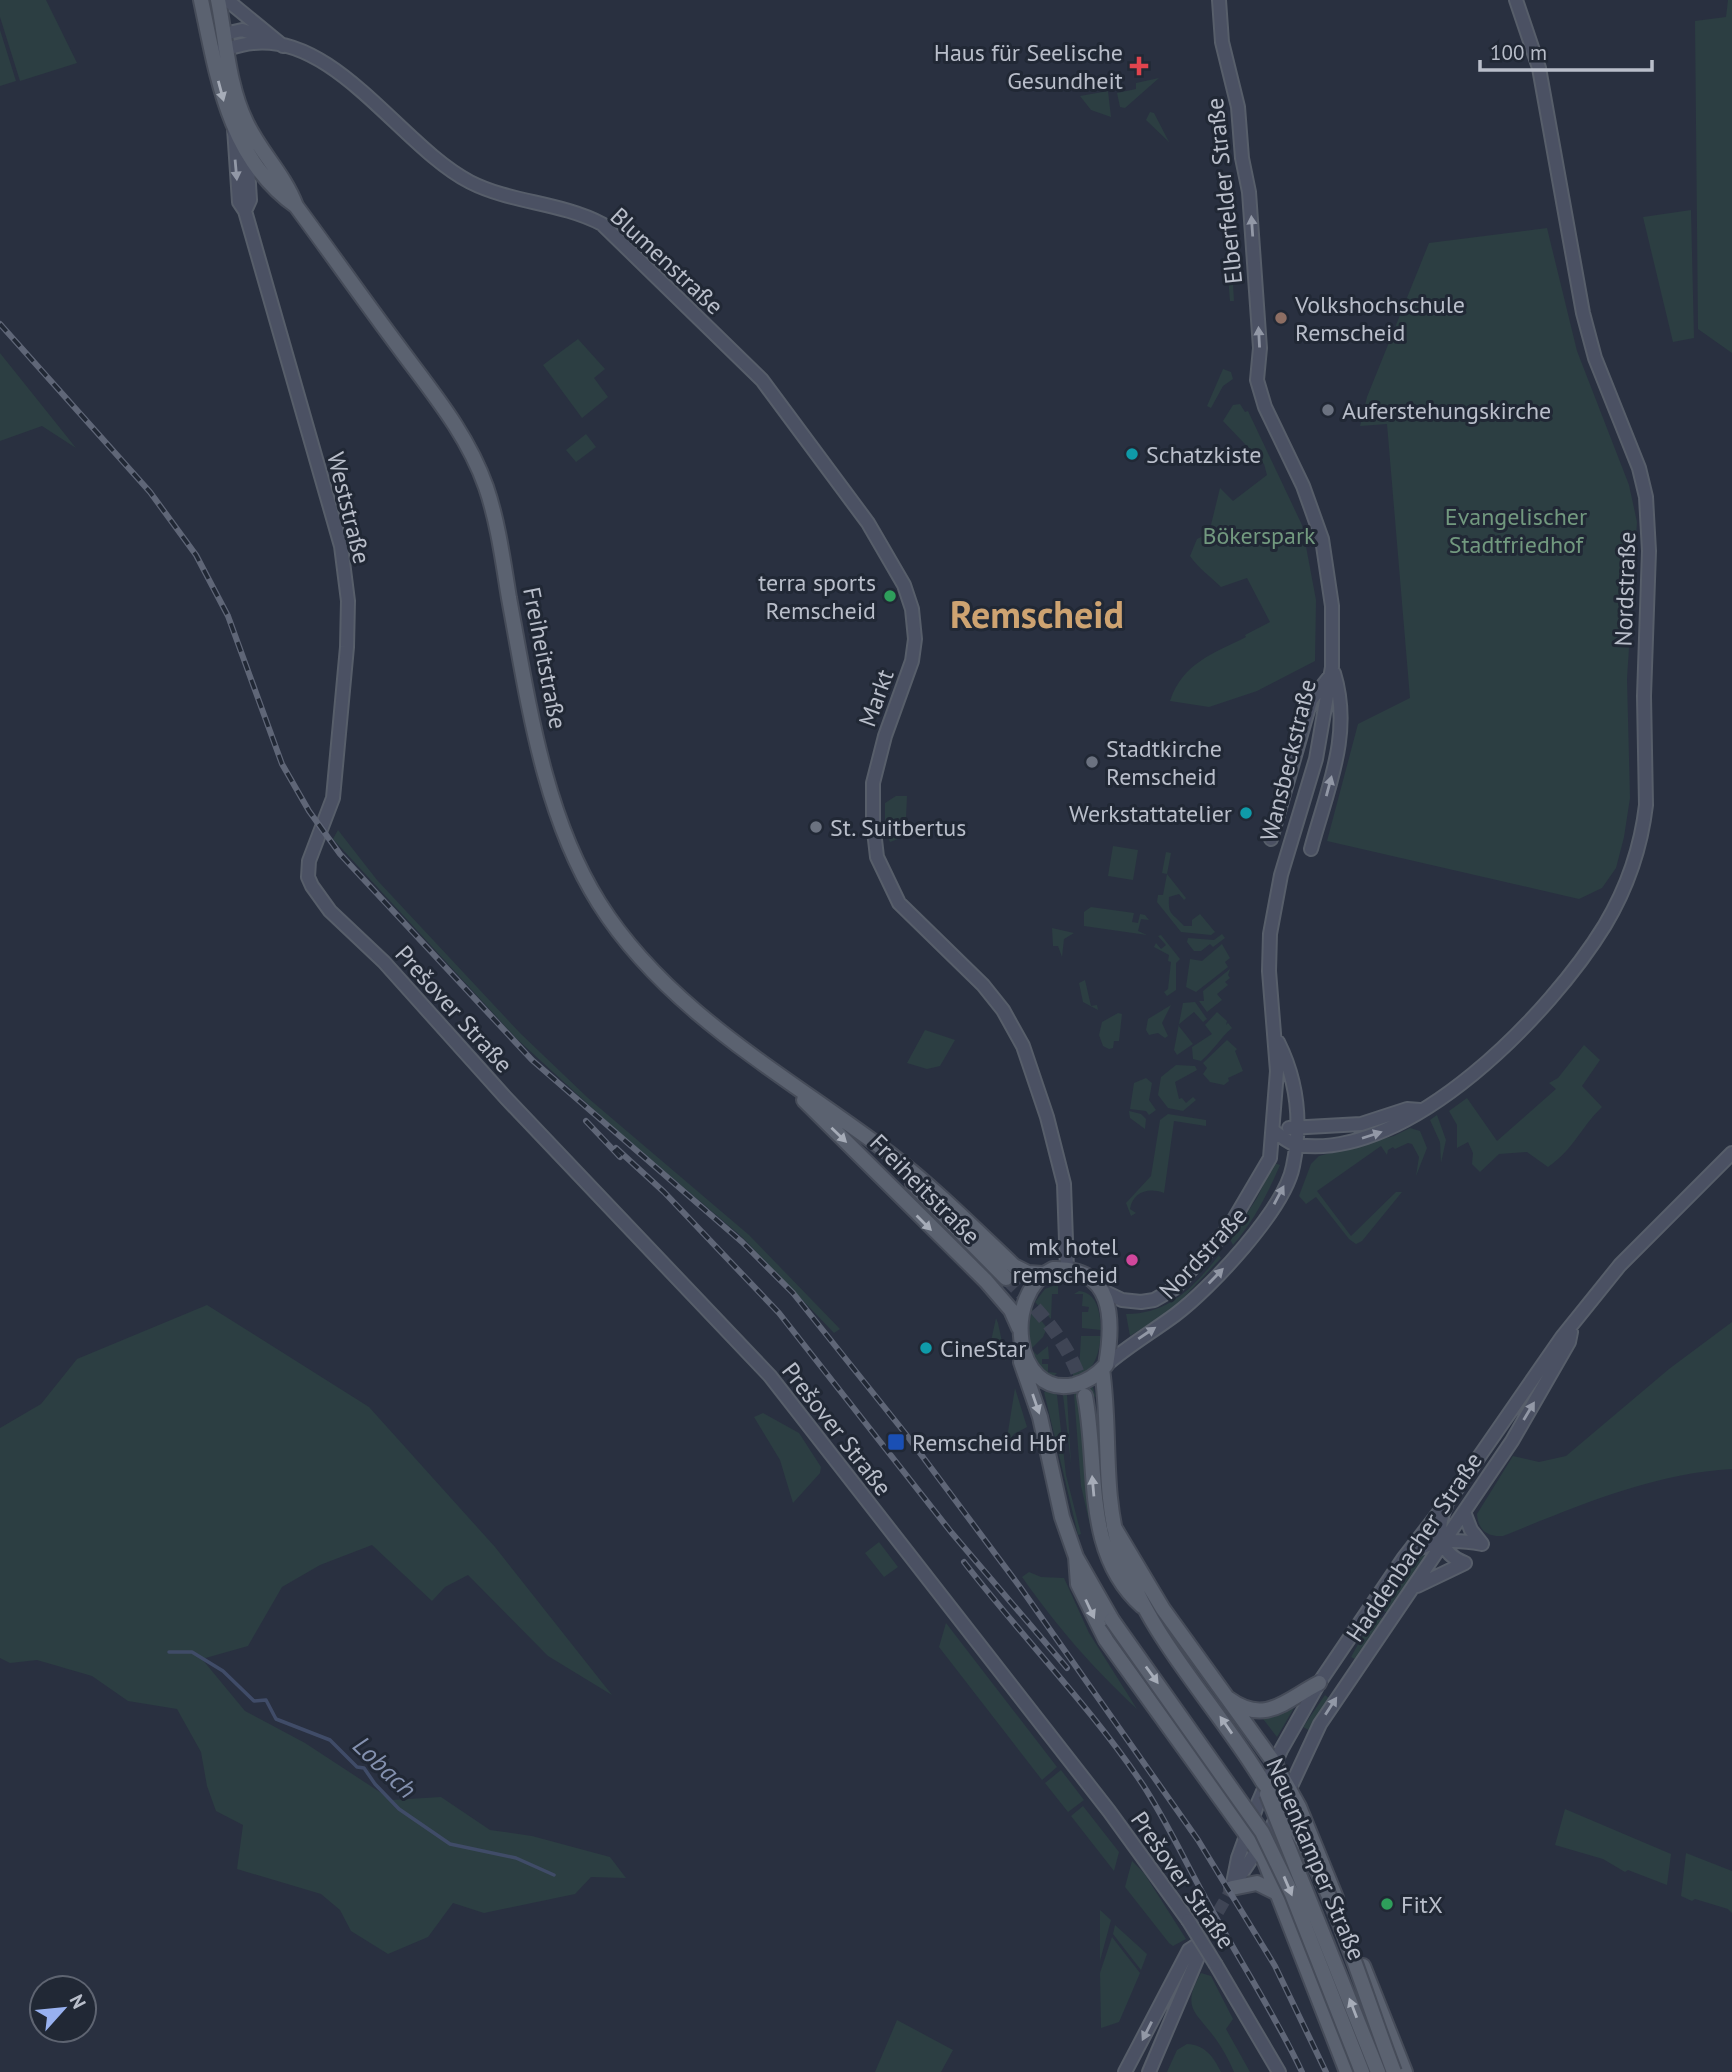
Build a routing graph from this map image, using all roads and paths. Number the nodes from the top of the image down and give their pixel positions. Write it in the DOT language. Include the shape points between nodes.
graph roads {
  1 [pos="201,0"];
  2 [pos="218,0"];
  3 [pos="227,0"];
  4 [pos="1219,0"];
  5 [pos="1516,0"];
  6 [pos="224,33"];
  7 [pos="209,37"];
  8 [pos="283,46"];
  9 [pos="227,50"];
  10 [pos="212,53"];
  11 [pos="239,124"];
  12 [pos="247,153"];
  13 [pos="296,206"];
  14 [pos="245,211"];
  15 [pos="1257,380"];
  16 [pos="915,627"];
  17 [pos="1331,671"];
  18 [pos="1271,839"];
  19 [pos="1311,849"];
  20 [pos="309,861"];
  21 [pos="1275,1037"];
  22 [pos="791,1086"];
  23 [pos="1420,1110"];
  24 [pos="849,1124"];
  25 [pos="1296,1126"];
  26 [pos="1275,1132"];
  27 [pos="1295,1145"];
  28 [pos="1732,1153"];
  29 [pos="1067,1269"];
  30 [pos="1043,1274"];
  31 [pos="1006,1278"];
  32 [pos="1103,1291"];
  33 [pos="1572,1328"];
  34 [pos="1020,1333"];
  35 [pos="1104,1367"];
  36 [pos="1085,1396"];
  37 [pos="1517,1399"];
  38 [pos="1512,1441"];
  39 [pos="1480,1452"];
  40 [pos="1496,1463"];
  41 [pos="1451,1497"];
  42 [pos="1464,1512"];
  43 [pos="1114,1527"];
  44 [pos="1443,1542"];
  45 [pos="1076,1557"];
  46 [pos="1403,1559"];
  47 [pos="1410,1590"];
  48 [pos="1143,1607"];
  49 [pos="1319,1683"];
  50 [pos="1228,1699"];
  51 [pos="1275,1763"];
  52 [pos="1263,1782"];
  53 [pos="1290,1789"];
  54 [pos="1248,1837"];
  55 [pos="1259,1849"];
  56 [pos="1232,1888"];
  57 [pos="1277,1893"];
  58 [pos="1125,2072"];
  59 [pos="1149,2072"];
  60 [pos="1279,2072"];
  61 [pos="1347,2072"];
  62 [pos="1362,2072"];
  63 [pos="1378,2072"];
  64 [pos="1394,2072"];
  65 [pos="1405,2072"];
  1 -- 7 [label="main road, Freiheitstraße"];
  2 -- 6 [label="main road, Freiheitstraße"];
  3 -- 8 [label="street, Blumenstraße"];
  15 -- 4 [label="street, Elberfelder Straße, one-way" via="1260,348 1249,192 1233,80 1222,42"];
  5 -- 23 [label="street, Nordstraße" via="1539,68 1583,313 1646,496 1646,805 1639,850 1617,903 1565,984 1508,1044"];
  6 -- 7 [label="main road"];
  6 -- 8 [label="street, Blumenstraße" via="254,32"];
  6 -- 9 [label="main road, Freiheitstraße"];
  7 -- 10 [label="main road, Freiheitstraße"];
  8 -- 9 [label="street, Blumenstraße" via="252,43"];
  8 -- 16 [label="street, Blumenstraße" via="338,72 440,164 467,180 490,192 573,212 602,225 751,368 778,400 885,549 910,601"];
  9 -- 10 [label="street, Blumenstraße"];
  9 -- 11 [label="main road, Freiheitstraße"];
  10 -- 11 [label="main road, Freiheitstraße, one-way" via="220,91"];
  11 -- 12 [label="main road, Freiheitstraße"];
  11 -- 13 [label="main road, Freiheitstraße" via="288,185"];
  11 -- 14 [label="street, Weststraße, one-way" via="239,201"];
  12 -- 13 [label="main road, Freiheitstraße" via="278,193"];
  12 -- 14 [label="street, Weststraße" via="250,200"];
  13 -- 22 [label="main road, Freiheitstraße" via="447,412 477,465 498,534 550,786 590,888 624,939 653,970"];
  14 -- 20 [label="street, Weststraße" via="341,546 348,601 333,798"];
  15 -- 17 [label="street, Wansbeckstraße" via="1322,539 1332,606"];
  16 -- 29 [label="street, Markt" via="912,661 873,783 874,838 889,887 910,917 995,998 1023,1046 1063,1176"];
  17 -- 18 [label="street" via="1311,700"];
  19 -- 17 [label="street, one-way" via="1342,739 1341,697"];
  17 -- 21 [label="street, Wansbeckstraße" via="1316,759 1273,909 1269,971"];
  20 -- 60 [label="street, Prešover Straße, bridge" via="308,877 330,911 384,962 505,1097 770,1376 1110,1811 1188,1920"];
  21 -- 25 [label="street, Wansbeckstraße" via="1291,1068"];
  21 -- 26 [label="street, Wansbeckstraße"];
  22 -- 24 [label="main road, Freiheitstraße"];
  22 -- 34 [label="main road, Freiheitstraße, one-way" via="986,1281 1011,1310"];
  23 -- 25 [label="street, Nordstraße" via="1407,1109 1361,1124"];
  27 -- 23 [label="street, Nordstraße, one-way" via="1362,1138 1412,1119"];
  24 -- 30 [label="main road, Freiheitstraße" via="910,1171 1014,1266"];
  24 -- 31 [label="main road"];
  25 -- 26 [label="street, Nordstraße"];
  25 -- 27 [label="street, Nordstraße"];
  26 -- 27 [label="street"];
  26 -- 32 [label="street, Nordstraße" via="1270,1158 1247,1201 1175,1288 1142,1302 1122,1300"];
  35 -- 27 [label="street, Nordstraße, one-way" via="1190,1302 1241,1250 1291,1173"];
  28 -- 33 [label="street, Haddenbacher Straße" via="1620,1265"];
  29 -- 30 [label="main road"];
  29 -- 32 [label="main road" via="1090,1278"];
  30 -- 34 [label="main road" via="1030,1287"];
  32 -- 35 [label="main road" via="1110,1325"];
  33 -- 37 [label="street, Haddenbacher Straße"];
  38 -- 33 [label="street, Haddenbacher Straße, one-way" via="1569,1342"];
  34 -- 35 [label="main road" via="1034,1371 1049,1383 1083,1382"];
  34 -- 45 [label="main road, one-way" via="1021,1362 1043,1425 1062,1517"];
  35 -- 43 [label="main road"];
  48 -- 36 [label="main road, one-way" via="1119,1581 1100,1531"];
  37 -- 38 [label="street" via="1509,1422"];
  37 -- 39 [label="street, Haddenbacher Straße"];
  38 -- 40 [label="street, Haddenbacher Straße"];
  39 -- 40 [label="street"];
  39 -- 41 [label="street, Haddenbacher Straße"];
  40 -- 42 [label="street, Haddenbacher Straße"];
  41 -- 44 [label="street" via="1440,1522"];
  41 -- 46 [label="street, Haddenbacher Straße"];
  42 -- 44 [label="street, Haddenbacher Straße"];
  42 -- 44 [label="street" via="1482,1544"];
  43 -- 48 [label="main road, Neuenkamper Straße"];
  43 -- 50 [label="main road" via="1163,1609"];
  44 -- 46 [label="street" via="1426,1544"];
  44 -- 47 [label="street, Haddenbacher Straße"];
  44 -- 47 [label="street" via="1449,1555 1465,1563"];
  45 -- 54 [label="main road, one-way" via="1078,1584 1106,1640"];
  45 -- 62 [label="main road, Neuenkamper Straße, one-way, bridge" via="1112,1619 1262,1832 1289,1886"];
  46 -- 49 [label="street, Haddenbacher Straße"];
  53 -- 47 [label="street, Haddenbacher Straße, one-way" via="1320,1724"];
  52 -- 48 [label="main road, Neuenkamper Straße, one-way"];
  49 -- 50 [label="main road" via="1284,1706 1266,1710"];
  49 -- 51 [label="street, Haddenbacher Straße"];
  50 -- 51 [label="main road"];
  51 -- 53 [label="main road"];
  51 -- 54 [label="street, Haddenbacher Straße"];
  63 -- 52 [label="main road, Neuenkamper Straße, one-way, bridge"];
  52 -- 64 [label="main road, bridge" via="1288,1813 1310,1857"];
  53 -- 55 [label="street, Haddenbacher Straße"];
  53 -- 65 [label="main road"];
  54 -- 55 [label="main road"];
  54 -- 56 [label="street, Haddenbacher Straße"];
  55 -- 56 [label="street, Haddenbacher Straße"];
  55 -- 57 [label="main road"];
  56 -- 57 [label="main road" via="1257,1883"];
  57 -- 61 [label="main road"];
  59 -- 58 [label="street, one-way" via="1200,1943 1189,1950"];
}
